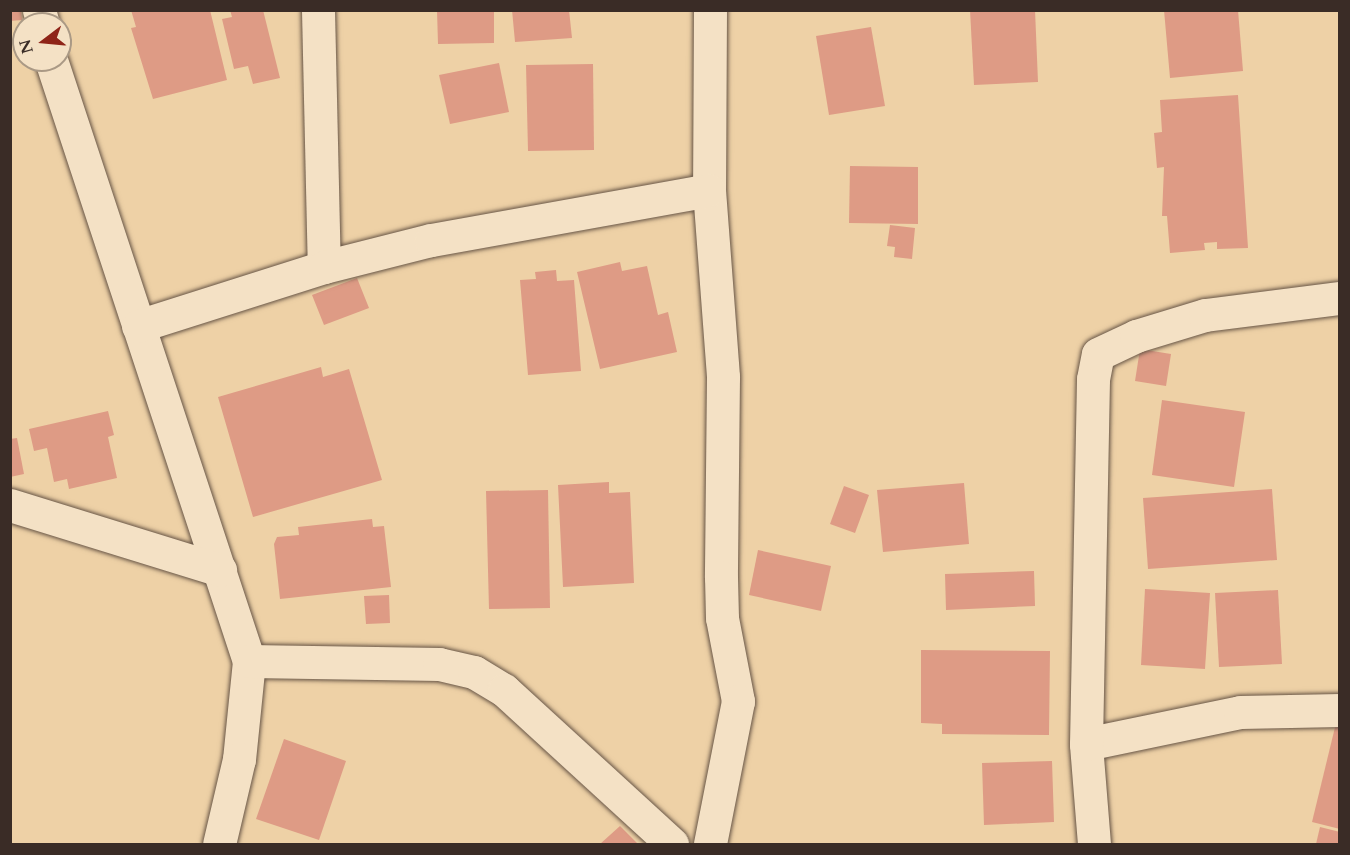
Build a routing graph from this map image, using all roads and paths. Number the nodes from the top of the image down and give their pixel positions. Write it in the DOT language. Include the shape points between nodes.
graph roads {
  1 [pos="318,10"];
  2 [pos="710,10"];
  3 [pos="55,72"];
  4 [pos="710,190"];
  5 [pos="324,267"];
  6 [pos="1340,298"];
  7 [pos="138,326"];
  8 [pos="10,505"];
  9 [pos="220,570"];
  10 [pos="249,662"];
  11 [pos="1340,710"];
  12 [pos="1086,744"];
  13 [pos="219,844"];
  14 [pos="672,844"];
  15 [pos="711,844"];
  16 [pos="1094,844"];
  1 -- 5 [label="street"];
  2 -- 4 [label="street"];
  3 -- 7 [label="street"];
  4 -- 5 [label="street" via="431,240"];
  4 -- 15 [label="street" via="723,377 722,618 738,701"];
  5 -- 7 [label="street"];
  6 -- 12 [label="street" via="1205,315 1136,336 1098,354 1093,378"];
  7 -- 9 [label="street"];
  8 -- 9 [label="street"];
  9 -- 10 [label="street"];
  10 -- 13 [label="street" via="239,759"];
  10 -- 14 [label="street" via="439,664 474,672 504,690"];
  11 -- 12 [label="street" via="1240,712"];
  12 -- 16 [label="street"];
}
